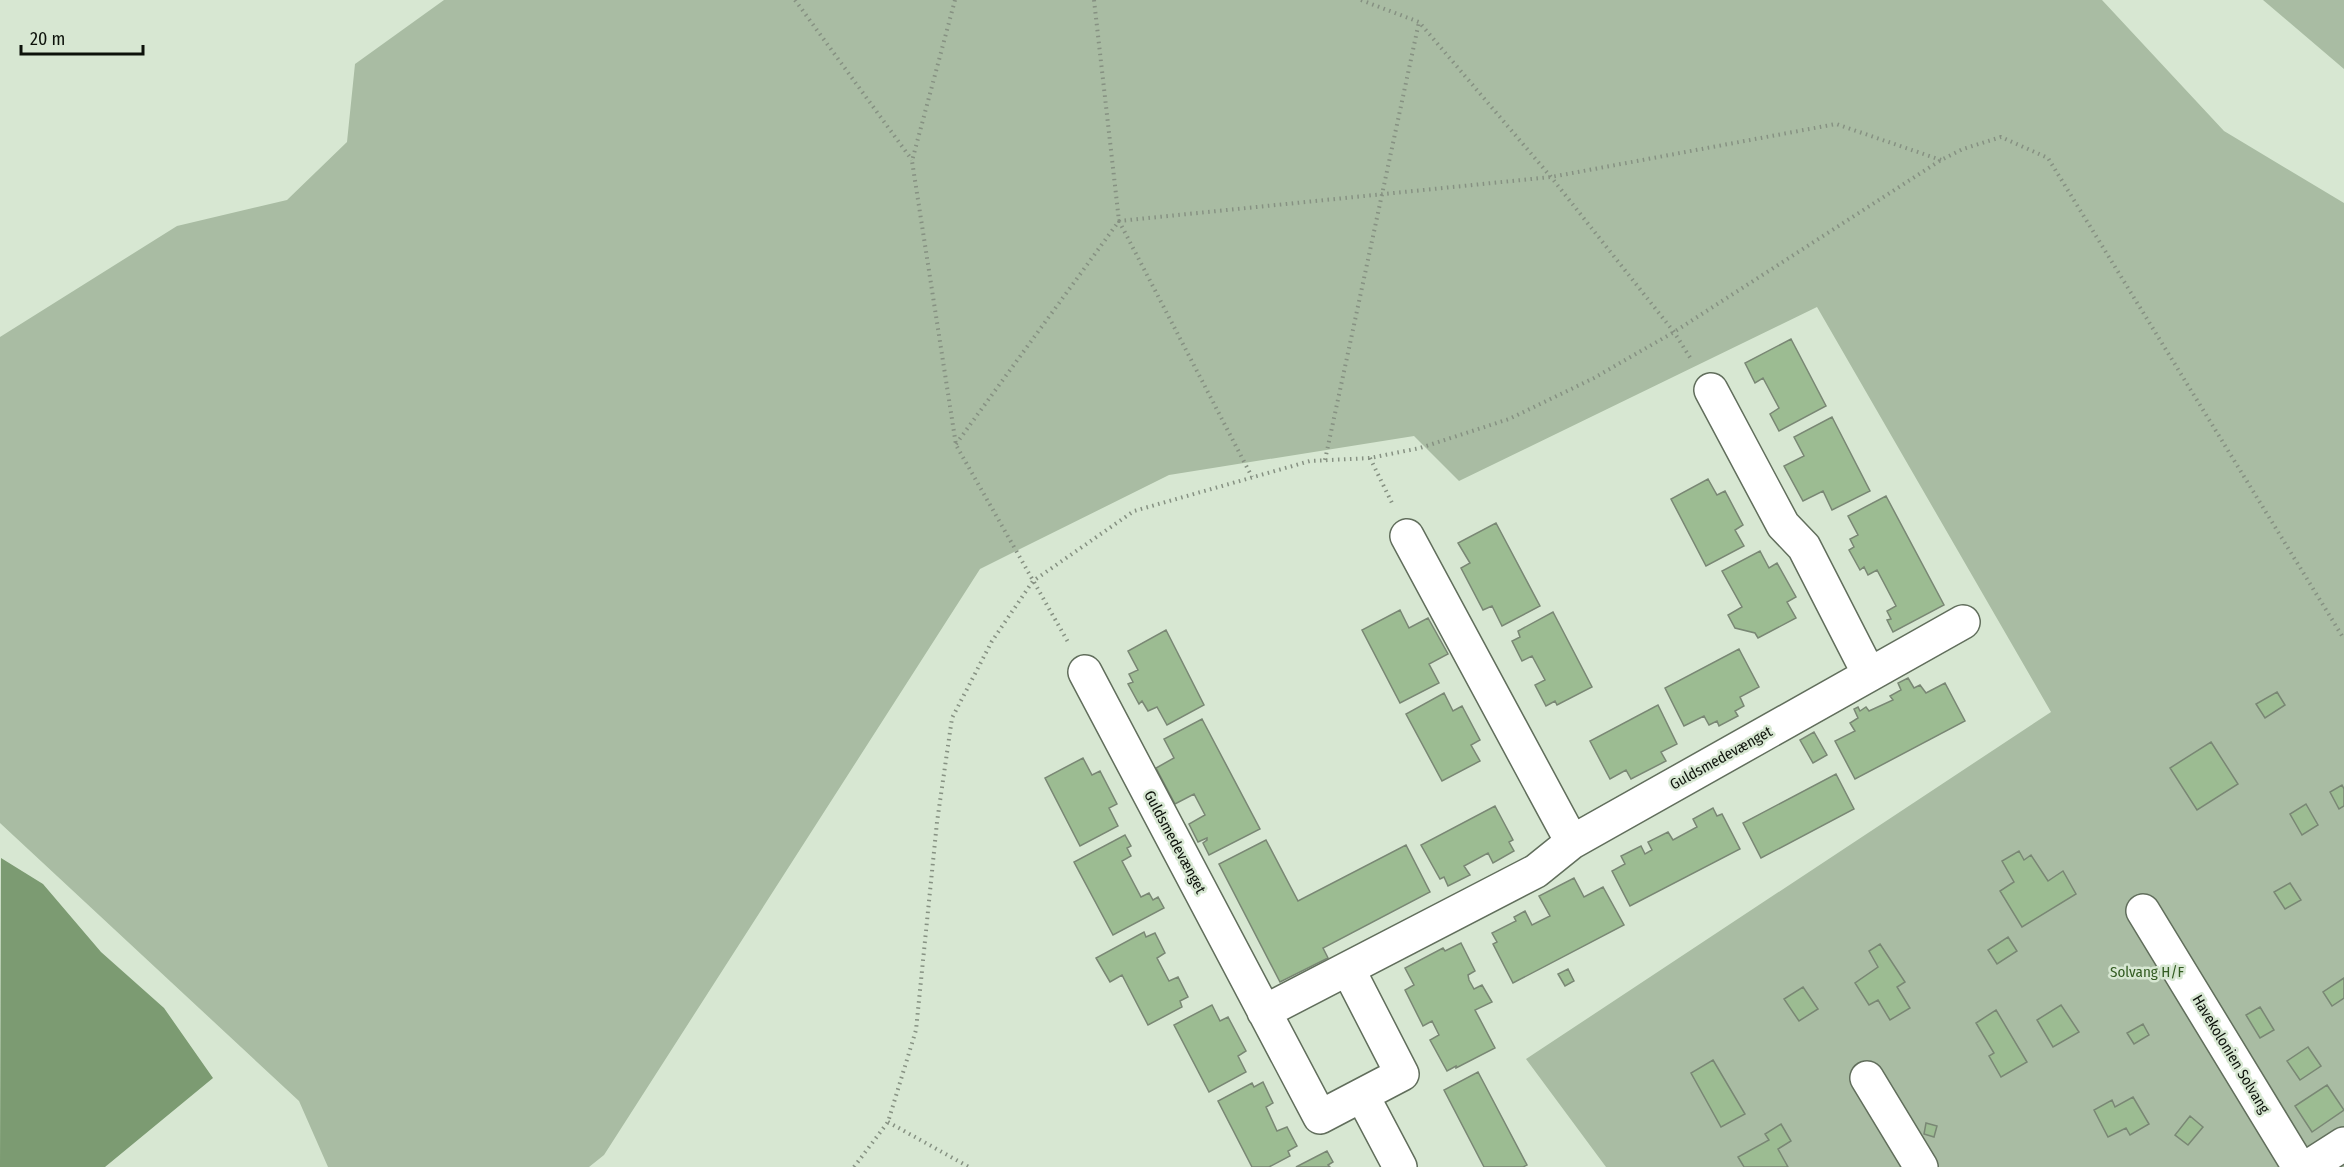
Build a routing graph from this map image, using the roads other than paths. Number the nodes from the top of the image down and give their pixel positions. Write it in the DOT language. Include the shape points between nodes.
graph roads {
  1 [pos="1711,390"];
  2 [pos="1407,536"];
  3 [pos="1963,622"];
  4 [pos="1085,672"];
  5 [pos="1869,674"];
  6 [pos="1572,842"];
  7 [pos="2143,911"];
  8 [pos="1348,969"];
  9 [pos="1264,1012"];
  10 [pos="1867,1078"];
  11 [pos="1362,1095"];
  12 [pos="2344,1144"];
  13 [pos="1400,1167"];
  14 [pos="1921,1167"];
  15 [pos="2299,1167"];
  16 [pos="2308,1167"];
  1 -- 5 [label="street" via="1783,525 1804,548"];
  2 -- 6 [label="street"];
  3 -- 5 [label="street, Guldsmedevænget"];
  4 -- 9 [label="street, Guldsmedevænget"];
  5 -- 6 [label="street, Guldsmedevænget"];
  6 -- 8 [label="street, Guldsmedevænget" via="1536,871"];
  7 -- 15 [label="street, Havekolonien Solvang"];
  8 -- 9 [label="street, Guldsmedevænget"];
  8 -- 11 [label="street, Guldsmedevænget" via="1402,1074"];
  9 -- 11 [label="street, Guldsmedevænget" via="1320,1117"];
  10 -- 14 [label="street"];
  11 -- 13 [label="street"];
  12 -- 16 [label="street"];
}
